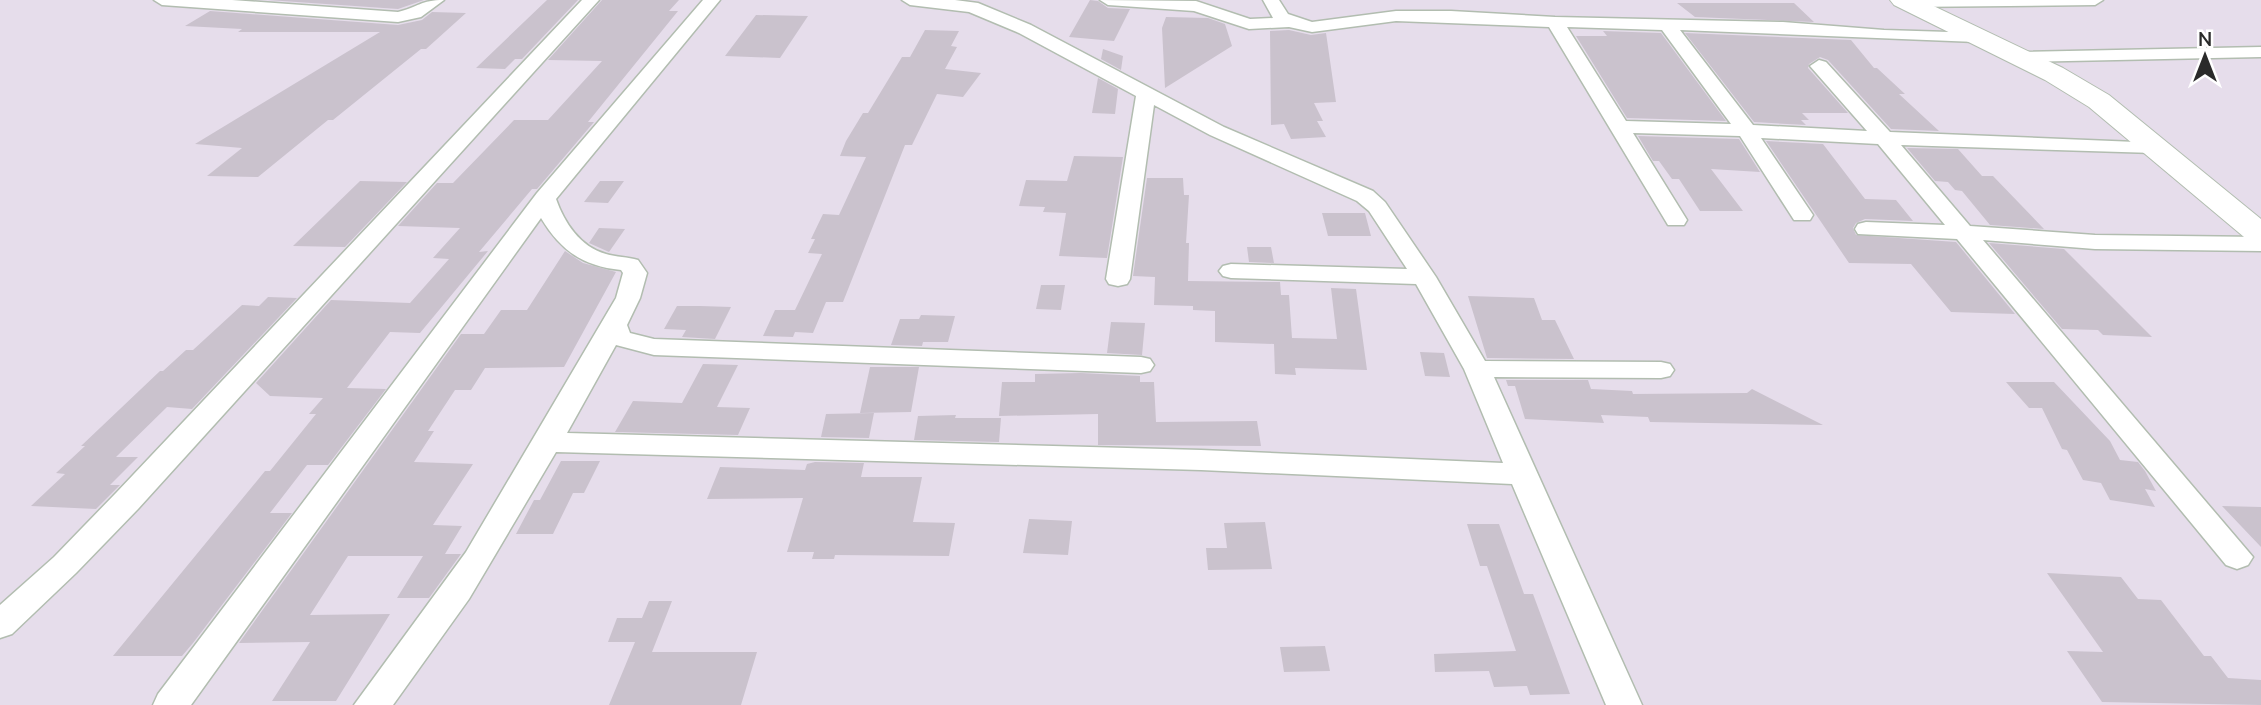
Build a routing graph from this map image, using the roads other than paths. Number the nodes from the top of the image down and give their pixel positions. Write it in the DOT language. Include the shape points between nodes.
graph roads {
  1 [pos="162,0"];
  2 [pos="436,0"];
  3 [pos="591,0"];
  4 [pos="712,0"];
  5 [pos="910,0"];
  6 [pos="916,0"];
  7 [pos="1108,0"];
  8 [pos="1271,0"];
  9 [pos="2095,0"];
  10 [pos="1904,1"];
  11 [pos="1289,22"];
  12 [pos="1555,22"];
  13 [pos="1667,24"];
  14 [pos="1976,37"];
  15 [pos="2261,52"];
  16 [pos="2018,57"];
  17 [pos="1819,66"];
  18 [pos="1146,93"];
  19 [pos="1619,127"];
  20 [pos="1746,131"];
  21 [pos="1885,139"];
  22 [pos="2154,147"];
  23 [pos="545,198"];
  24 [pos="1802,215"];
  25 [pos="1675,220"];
  26 [pos="1866,229"];
  27 [pos="1962,232"];
  28 [pos="2261,235"];
  29 [pos="2261,244"];
  30 [pos="1231,271"];
  31 [pos="1424,277"];
  32 [pos="1118,279"];
  33 [pos="614,322"];
  34 [pos="1141,365"];
  35 [pos="1477,369"];
  36 [pos="1661,370"];
  37 [pos="547,442"];
  38 [pos="1524,474"];
  39 [pos="2237,557"];
  40 [pos="0,625"];
  41 [pos="171,705"];
  42 [pos="372,705"];
  43 [pos="1624,705"];
  1 -- 2 [label="street" via="398,17"];
  3 -- 40 [label="street" via="136,491"];
  4 -- 23 [label="street"];
  5 -- 6 [label="street"];
  6 -- 18 [label="street" via="979,10"];
  7 -- 11 [label="street" via="1196,6 1242,23"];
  8 -- 11 [label="street"];
  9 -- 10 [label="street"];
  10 -- 14 [label="street"];
  11 -- 12 [label="street" via="1327,27 1396,16 1430,16"];
  12 -- 13 [label="street"];
  12 -- 19 [label="street"];
  13 -- 14 [label="street"];
  13 -- 20 [label="street"];
  14 -- 16 [label="street"];
  15 -- 16 [label="street"];
  16 -- 22 [label="street" via="2099,101"];
  17 -- 21 [label="street"];
  18 -- 31 [label="street" via="1237,141 1365,196"];
  18 -- 32 [label="street"];
  19 -- 20 [label="street"];
  19 -- 25 [label="street"];
  20 -- 21 [label="street"];
  20 -- 24 [label="street"];
  21 -- 22 [label="street"];
  21 -- 27 [label="street"];
  22 -- 28 [label="street"];
  23 -- 33 [label="street" via="550,217 568,239 594,257 634,269 634,279"];
  23 -- 41 [label="street"];
  26 -- 27 [label="street"];
  27 -- 29 [label="street" via="2095,242"];
  27 -- 39 [label="street"];
  30 -- 31 [label="street"];
  31 -- 35 [label="street"];
  33 -- 34 [label="street" via="618,337 654,347"];
  33 -- 37 [label="street"];
  35 -- 36 [label="street"];
  35 -- 38 [label="street"];
  37 -- 38 [label="street"];
  37 -- 42 [label="street" via="437,619"];
  38 -- 43 [label="street"];
}
